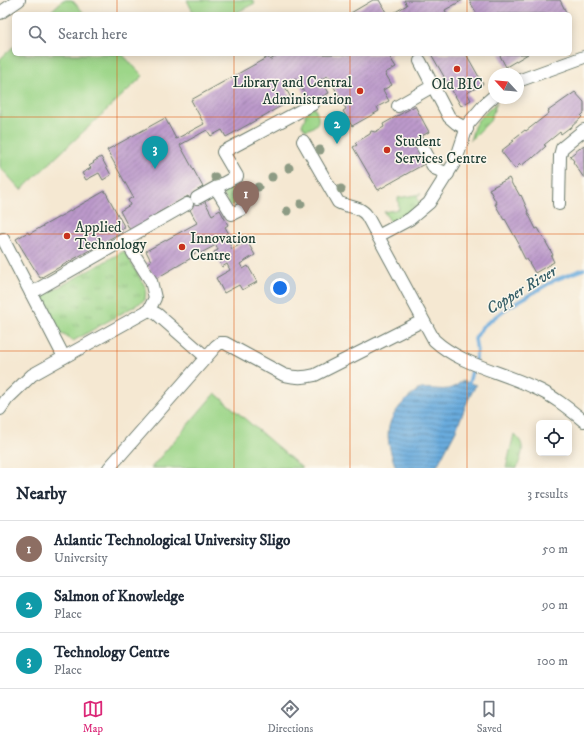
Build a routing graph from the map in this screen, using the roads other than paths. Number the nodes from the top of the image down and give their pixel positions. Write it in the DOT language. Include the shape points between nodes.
graph roads {
  1 [pos="19,0"];
  2 [pos="0,13"];
  3 [pos="584,57"];
  4 [pos="420,61"];
  5 [pos="524,79"];
  6 [pos="433,86"];
  7 [pos="488,102"];
  8 [pos="313,104"];
  9 [pos="398,106"];
  10 [pos="467,129"];
  11 [pos="584,130"];
  12 [pos="303,141"];
  13 [pos="421,144"];
  14 [pos="448,174"];
  15 [pos="216,188"];
  16 [pos="559,204"];
  17 [pos="239,210"];
  18 [pos="378,236"];
  19 [pos="3,239"];
  20 [pos="125,240"];
  21 [pos="31,293"];
  22 [pos="149,310"];
  23 [pos="422,321"];
  24 [pos="64,357"];
  25 [pos="206,357"];
  26 [pos="0,409"];
  27 [pos="584,421"];
  28 [pos="108,468"];
  1 -- 2 [label="street"];
  3 -- 5 [label="street"];
  4 -- 6 [label="street"];
  6 -- 9 [label="street"];
  6 -- 10 [label="street" via="449,117"];
  7 -- 10 [label="street" via="468,124"];
  8 -- 15 [label="street" via="223,152 237,176"];
  10 -- 14 [label="street"];
  11 -- 16 [label="street" via="562,148"];
  12 -- 18 [label="street" via="338,202 363,211"];
  13 -- 14 [label="street" via="434,168"];
  14 -- 18 [label="street" via="429,203 410,219"];
  15 -- 17 [label="street"];
  15 -- 20 [label="street"];
  18 -- 23 [label="street"];
  19 -- 21 [label="street"];
  20 -- 21 [label="street"];
  20 -- 22 [label="street" via="151,281 155,298"];
  21 -- 24 [label="street"];
  22 -- 24 [label="street"];
  22 -- 25 [label="street" via="157,314"];
  23 -- 25 [label="street" via="315,375 303,378 284,375 225,343 220,343"];
  23 -- 27 [label="street" via="444,350 532,386 551,396"];
  24 -- 26 [label="street" via="32,375"];
  25 -- 28 [label="street"];
}
